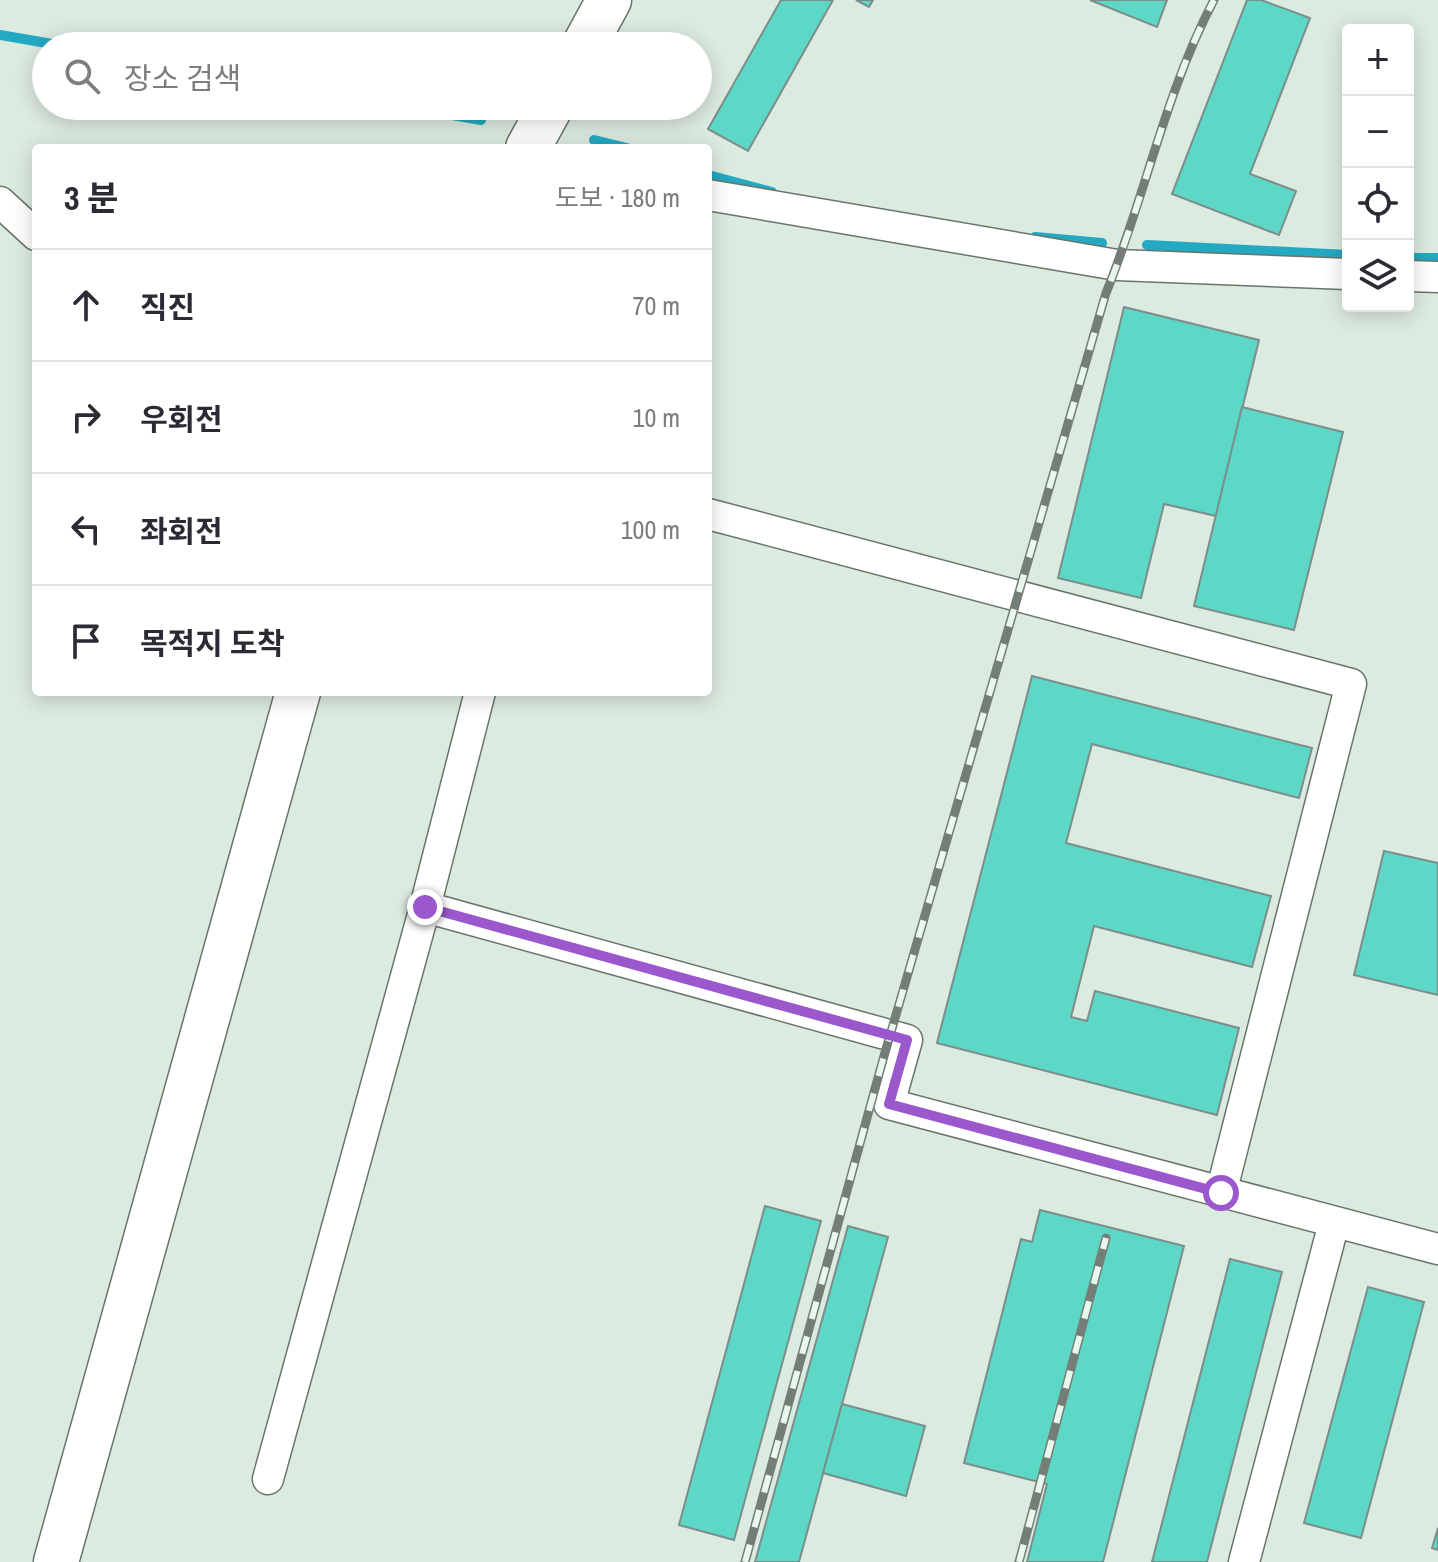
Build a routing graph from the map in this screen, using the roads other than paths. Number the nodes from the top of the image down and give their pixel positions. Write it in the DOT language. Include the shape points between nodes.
graph roads {
  1 [pos="609,0"];
  2 [pos="592,32"];
  3 [pos="543,120"];
  4 [pos="530,144"];
  5 [pos="712,196"];
  6 [pos="0,202"];
  7 [pos="32,231"];
  8 [pos="1342,274"];
  9 [pos="1414,276"];
  10 [pos="1438,277"];
  11 [pos="712,515"];
  12 [pos="297,696"];
  13 [pos="479,696"];
  14 [pos="425,907"];
  15 [pos="1221,1193"];
  16 [pos="1334,1223"];
  17 [pos="1438,1249"];
  18 [pos="268,1479"];
  19 [pos="56,1562"];
  20 [pos="1244,1562"];
  1 -- 2 [label="highway"];
  3 -- 4 [label="highway"];
  5 -- 8 [label="street" via="1117,265"];
  6 -- 7 [label="street"];
  9 -- 10 [label="street"];
  11 -- 15 [label="street" via="1351,684"];
  12 -- 19 [label="highway"];
  13 -- 14 [label="street"];
  14 -- 15 [label="street" via="907,1040 889,1104"];
  14 -- 18 [label="street"];
  15 -- 16 [label="street"];
  16 -- 17 [label="street"];
  16 -- 20 [label="street"];
}
